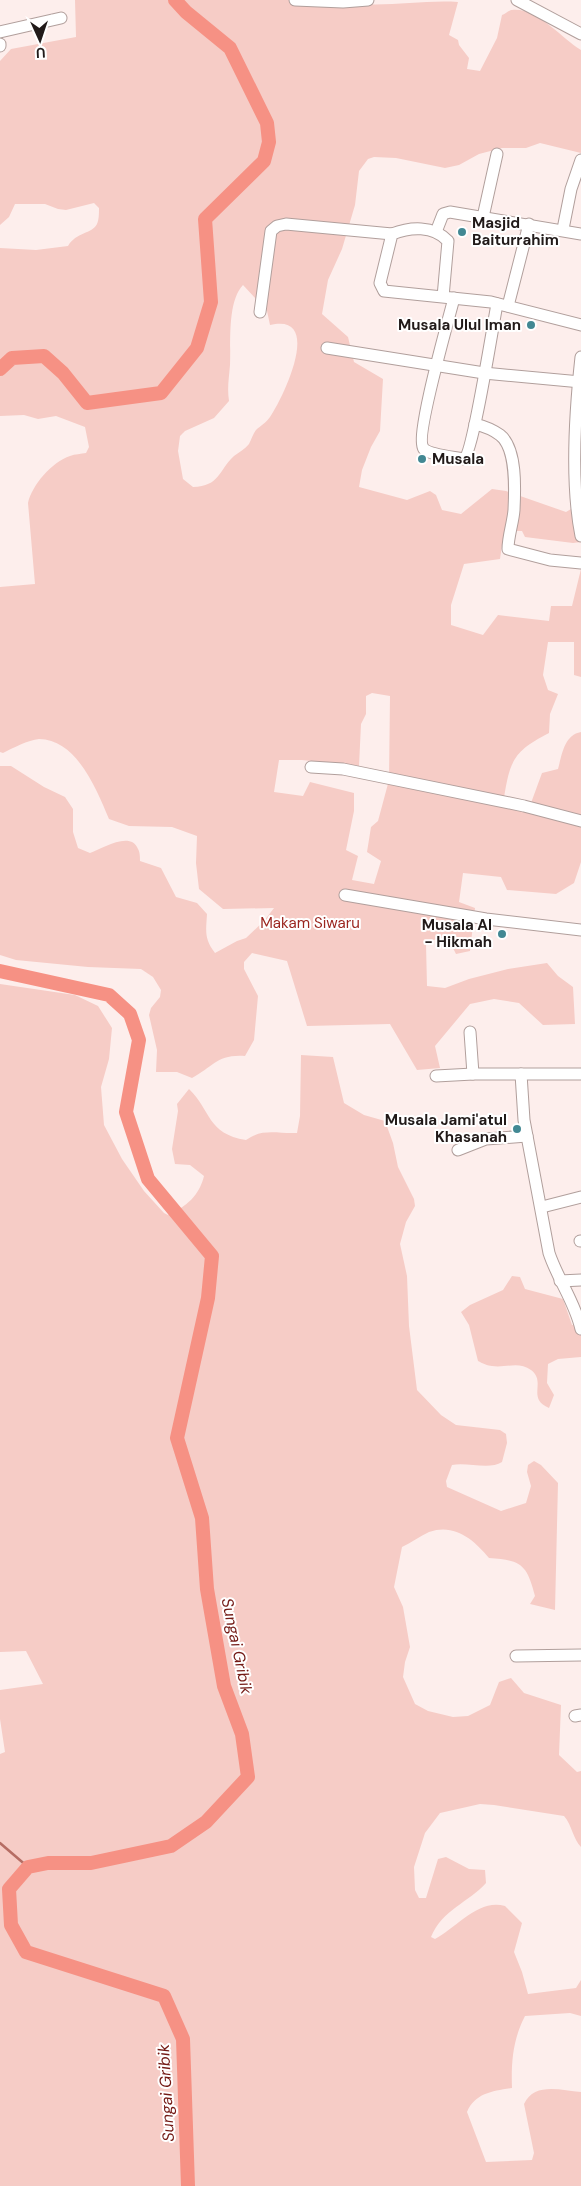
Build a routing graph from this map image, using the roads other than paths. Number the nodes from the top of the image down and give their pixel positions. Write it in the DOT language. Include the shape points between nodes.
graph roads {
  1 [pos="295,0"];
  2 [pos="368,0"];
  3 [pos="517,0"];
  4 [pos="61,18"];
  5 [pos="0,32"];
  6 [pos="581,34"];
  7 [pos="497,154"];
  8 [pos="581,160"];
  9 [pos="483,217"];
  10 [pos="529,224"];
  11 [pos="563,229"];
  12 [pos="436,232"];
  13 [pos="392,234"];
  14 [pos="581,234"];
  15 [pos="448,298"];
  16 [pos="502,305"];
  17 [pos="260,312"];
  18 [pos="581,325"];
  19 [pos="327,348"];
  20 [pos="581,357"];
  21 [pos="436,364"];
  22 [pos="484,373"];
  23 [pos="580,382"];
  24 [pos="474,424"];
  25 [pos="581,536"];
  26 [pos="581,563"];
  27 [pos="311,767"];
  28 [pos="581,821"];
  29 [pos="345,895"];
  30 [pos="581,930"];
  31 [pos="470,1032"];
  32 [pos="473,1074"];
  33 [pos="521,1074"];
  34 [pos="581,1074"];
  35 [pos="436,1076"];
  36 [pos="527,1136"];
  37 [pos="458,1150"];
  38 [pos="581,1197"];
  39 [pos="542,1207"];
  40 [pos="581,1280"];
  41 [pos="560,1281"];
  42 [pos="581,1329"];
  43 [pos="581,1655"];
  44 [pos="516,1656"];
  1 -- 2 [label="street"];
  3 -- 6 [label="street"];
  4 -- 5 [label="street"];
  7 -- 9 [label="street"];
  8 -- 11 [label="street"];
  9 -- 10 [label="street"];
  9 -- 12 [label="street" via="446,212"];
  10 -- 11 [label="street"];
  10 -- 16 [label="street"];
  11 -- 14 [label="street"];
  12 -- 13 [label="street" via="414,228"];
  12 -- 15 [label="street" via="449,244"];
  13 -- 15 [label="street" via="380,283 384,291"];
  13 -- 17 [label="street" via="286,224 270,230"];
  15 -- 16 [label="street"];
  15 -- 21 [label="street"];
  16 -- 18 [label="street"];
  16 -- 22 [label="street"];
  19 -- 21 [label="street"];
  20 -- 23 [label="street"];
  21 -- 22 [label="street"];
  21 -- 24 [label="street" via="422,447 430,452 464,459 468,456"];
  22 -- 23 [label="street"];
  22 -- 24 [label="street"];
  23 -- 25 [label="street" via="575,447"];
  24 -- 26 [label="street" via="501,436 513,461 514,510 508,549 550,560"];
  27 -- 28 [label="street" via="343,769"];
  29 -- 30 [label="street" via="486,919"];
  31 -- 32 [label="street"];
  32 -- 33 [label="street"];
  32 -- 35 [label="street"];
  33 -- 34 [label="street"];
  33 -- 36 [label="street"];
  36 -- 37 [label="street" via="486,1139"];
  36 -- 39 [label="street"];
  38 -- 39 [label="street"];
  39 -- 41 [label="street" via="549,1253"];
  40 -- 41 [label="street"];
  41 -- 42 [label="street" via="573,1304"];
  43 -- 44 [label="street"];
}
